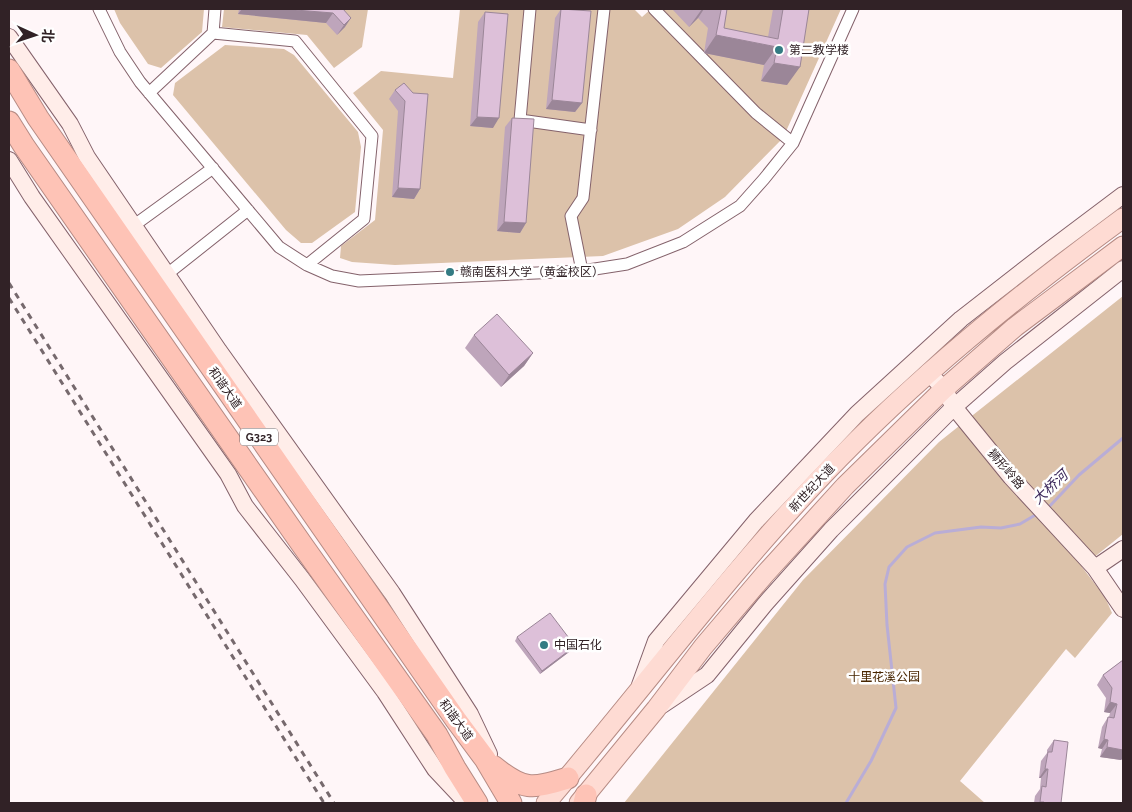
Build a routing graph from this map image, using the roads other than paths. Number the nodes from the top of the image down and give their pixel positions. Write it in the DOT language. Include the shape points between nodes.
graph roads {
  1 [pos="99,9"];
  2 [pos="215,9"];
  3 [pos="530,9"];
  4 [pos="604,9"];
  5 [pos="654,9"];
  6 [pos="853,9"];
  7 [pos="213,33"];
  8 [pos="9,37"];
  9 [pos="9,70"];
  10 [pos="149,93"];
  11 [pos="9,122"];
  12 [pos="591,130"];
  13 [pos="793,143"];
  14 [pos="9,160"];
  15 [pos="213,168"];
  16 [pos="1123,195"];
  17 [pos="248,210"];
  18 [pos="1123,218"];
  19 [pos="127,231"];
  20 [pos="1123,246"];
  21 [pos="1051,249"];
  22 [pos="1123,263"];
  23 [pos="307,265"];
  24 [pos="1123,269"];
  25 [pos="582,271"];
  26 [pos="160,279"];
  27 [pos="1077,282"];
  28 [pos="1018,298"];
  29 [pos="928,372"];
  30 [pos="944,389"];
  31 [pos="954,407"];
  32 [pos="862,469"];
  33 [pos="805,494"];
  34 [pos="756,521"];
  35 [pos="831,530"];
  36 [pos="1123,549"];
  37 [pos="1095,568"];
  38 [pos="1123,609"];
  39 [pos="638,694"];
  40 [pos="656,709"];
  41 [pos="490,764"];
  42 [pos="568,778"];
  43 [pos="583,800"];
  44 [pos="466,801"];
  45 [pos="512,803"];
  46 [pos="546,803"];
  1 -- 10 [label="street" via="120,52"];
  2 -- 7 [label="street"];
  3 -- 12 [label="street" via="520,120"];
  4 -- 12 [label="street"];
  5 -- 13 [label="street" via="756,113"];
  6 -- 13 [label="street"];
  7 -- 10 [label="street"];
  7 -- 23 [label="street" via="295,41 372,136 364,218"];
  8 -- 19 [label="street" via="70,124"];
  9 -- 19 [label="highway, 和谐大道 / G323" via="38,118"];
  10 -- 15 [label="street"];
  11 -- 44 [label="highway, 和谐大道 / G323" via="437,735 455,768"];
  12 -- 25 [label="street" via="583,198 571,216"];
  13 -- 25 [label="street" via="740,206 683,242 627,264"];
  14 -- 44 [label="street" via="228,474 245,506 385,692 435,769"];
  15 -- 17 [label="street"];
  15 -- 19 [label="street"];
  16 -- 21 [label="street"];
  17 -- 23 [label="street" via="279,246"];
  17 -- 26 [label="street"];
  18 -- 28 [label="main road, 新世纪大道"];
  19 -- 26 [label="highway, 和谐大道 / G323"];
  20 -- 27 [label="main road, 新世纪大道"];
  21 -- 28 [label="street"];
  21 -- 34 [label="street" via="962,319 857,414"];
  22 -- 27 [label="street"];
  23 -- 25 [label="street" via="332,276 359,281"];
  24 -- 31 [label="street"];
  26 -- 41 [label="highway, 和谐大道 / G323" via="456,720"];
  27 -- 30 [label="main road, 新世纪大道" via="1015,327"];
  28 -- 29 [label="main road, 新世纪大道"];
  29 -- 30 [label="street, 狮形岭路"];
  29 -- 33 [label="main road, 新世纪大道"];
  30 -- 31 [label="street, 狮形岭路"];
  30 -- 32 [label="main road, 新世纪大道"];
  31 -- 35 [label="street"];
  31 -- 37 [label="street, 狮形岭路" via="1011,477"];
  32 -- 35 [label="street"];
  32 -- 40 [label="main road, 新世纪大道" via="765,574"];
  33 -- 34 [label="street"];
  33 -- 39 [label="main road, 新世纪大道" via="746,560"];
  34 -- 39 [label="street" via="656,640"];
  35 -- 40 [label="street" via="707,674"];
  36 -- 37 [label="street"];
  37 -- 38 [label="street, 狮形岭路"];
  39 -- 42 [label="main road, 新世纪大道"];
  40 -- 43 [label="main road, 新世纪大道"];
  41 -- 42 [label="highway" via="510,780 528,787"];
  41 -- 45 [label="highway, 和谐大道 / G323"];
  42 -- 46 [label="main road, 新世纪大道"];
}
